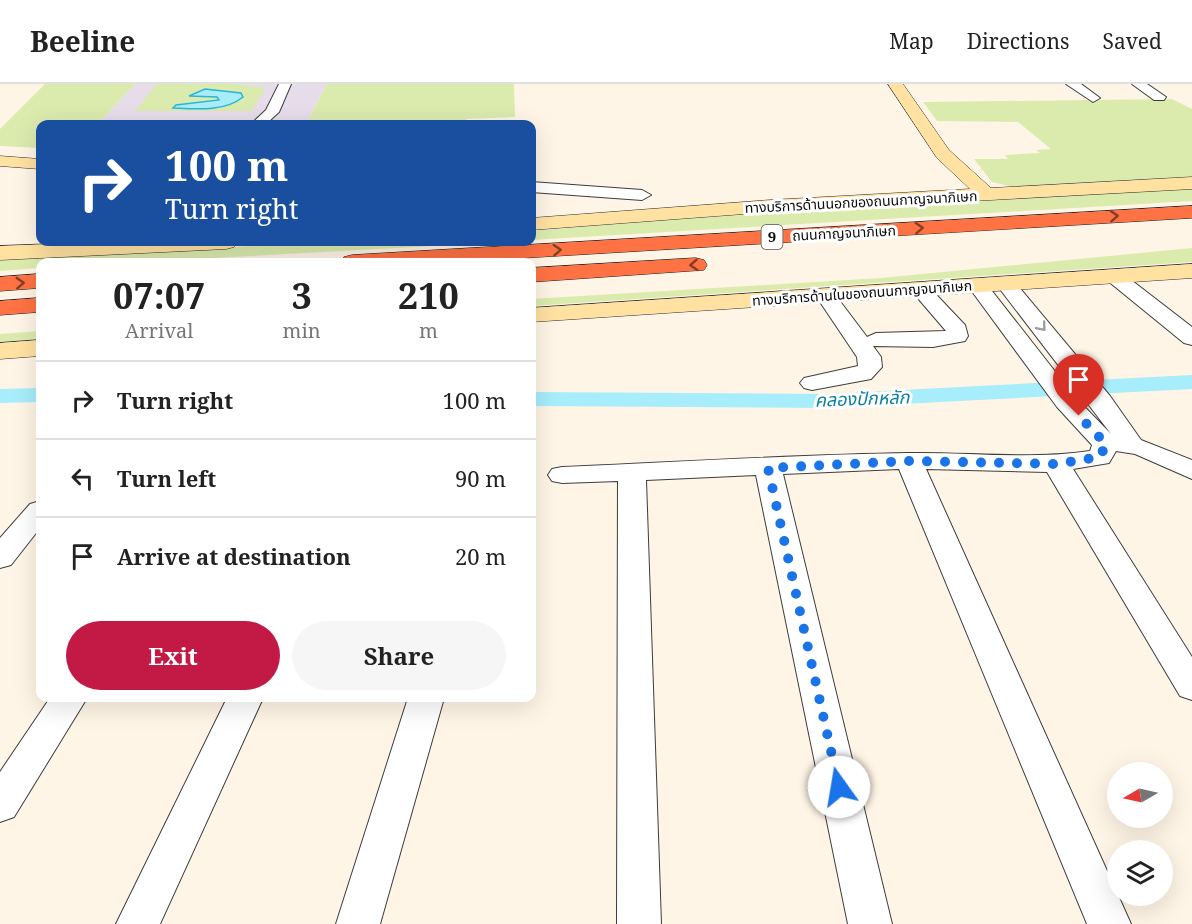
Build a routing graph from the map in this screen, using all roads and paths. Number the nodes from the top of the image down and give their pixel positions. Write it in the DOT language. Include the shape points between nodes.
graph roads {
  1 [pos="285,84"];
  2 [pos="299,84"];
  3 [pos="895,84"];
  4 [pos="1072,84"];
  5 [pos="1138,84"];
  6 [pos="1159,97"];
  7 [pos="1093,98"];
  8 [pos="263,120"];
  9 [pos="279,120"];
  10 [pos="0,161"];
  11 [pos="36,164"];
  12 [pos="1192,183"];
  13 [pos="536,188"];
  14 [pos="566,190"];
  15 [pos="986,194"];
  16 [pos="642,195"];
  17 [pos="1192,212"];
  18 [pos="568,222"];
  19 [pos="536,224"];
  20 [pos="1192,232"];
  21 [pos="144,246"];
  22 [pos="979,246"];
  23 [pos="0,253"];
  24 [pos="419,258"];
  25 [pos="719,263"];
  26 [pos="1192,271"];
  27 [pos="536,275"];
  28 [pos="1124,276"];
  29 [pos="36,281"];
  30 [pos="0,284"];
  31 [pos="1006,284"];
  32 [pos="978,286"];
  33 [pos="920,289"];
  34 [pos="826,296"];
  35 [pos="36,305"];
  36 [pos="0,308"];
  37 [pos="536,315"];
  38 [pos="1192,318"];
  39 [pos="0,323"];
  40 [pos="36,324"];
  41 [pos="1192,338"];
  42 [pos="876,340"];
  43 [pos="36,349"];
  44 [pos="4,354"];
  45 [pos="812,383"];
  46 [pos="1119,444"];
  47 [pos="909,461"];
  48 [pos="1056,464"];
  49 [pos="768,468"];
  50 [pos="632,471"];
  51 [pos="1192,471"];
  52 [pos="562,475"];
  53 [pos="36,515"];
  54 [pos="0,558"];
  55 [pos="1192,686"];
  56 [pos="66,702"];
  57 [pos="243,702"];
  58 [pos="425,702"];
  59 [pos="0,805"];
  60 [pos="138,924"];
  61 [pos="358,924"];
  62 [pos="639,924"];
  63 [pos="870,924"];
  64 [pos="1109,924"];
  1 -- 8 [label="street" via="272,112"];
  2 -- 9 [label="street"];
  3 -- 15 [label="main road" via="943,154"];
  4 -- 7 [label="street"];
  5 -- 6 [label="street"];
  10 -- 11 [label="main road"];
  12 -- 15 [label="main road, ทางบริการด้านนอกของถนนกาญจนาภิเษก"];
  13 -- 14 [label="street"];
  14 -- 16 [label="street"];
  14 -- 18 [label="street"];
  15 -- 18 [label="main road, ทางบริการด้านนอกของถนนกาญจนาภิเษก"];
  24 -- 17 [label="highway, ถนนกาญจนาภิเษก / 9, one-way"];
  18 -- 19 [label="main road, ทางบริการด้านนอกของถนนกาญจนาภิเษก"];
  20 -- 22 [label="highway"];
  21 -- 23 [label="main road"];
  25 -- 27 [label="highway, one-way"];
  26 -- 28 [label="main road, ทางบริการด้านในของถนนกาญจนาภิเษก"];
  28 -- 31 [label="main road, ทางบริการด้านในของถนนกาญจนาภิเษก"];
  28 -- 38 [label="street"];
  28 -- 41 [label="street"];
  30 -- 29 [label="highway, one-way"];
  31 -- 32 [label="main road, ทางบริการด้านในของถนนกาญจนาภิเษก"];
  31 -- 46 [label="street, one-way" via="1101,401"];
  32 -- 33 [label="main road, ทางบริการด้านในของถนนกาญจนาภิเษก"];
  32 -- 46 [label="street" via="1066,402"];
  33 -- 34 [label="main road, ทางบริการด้านในของถนนกาญจนาภิเษก"];
  33 -- 42 [label="street" via="957,330 957,336"];
  34 -- 37 [label="main road, ทางบริการด้านในของถนนกาญจนาภิเษก"];
  34 -- 45 [label="street" via="869,357 870,367 863,374"];
  35 -- 36 [label="highway"];
  39 -- 40 [label="highway"];
  43 -- 44 [label="main road"];
  46 -- 48 [label="street" via="1100,457"];
  46 -- 51 [label="street"];
  47 -- 48 [label="street"];
  47 -- 49 [label="street"];
  47 -- 64 [label="street"];
  48 -- 55 [label="street"];
  49 -- 50 [label="street"];
  49 -- 63 [label="street"];
  50 -- 52 [label="street"];
  50 -- 62 [label="street"];
  53 -- 54 [label="street"];
  56 -- 59 [label="street"];
  57 -- 60 [label="street"];
  58 -- 61 [label="street"];
}
